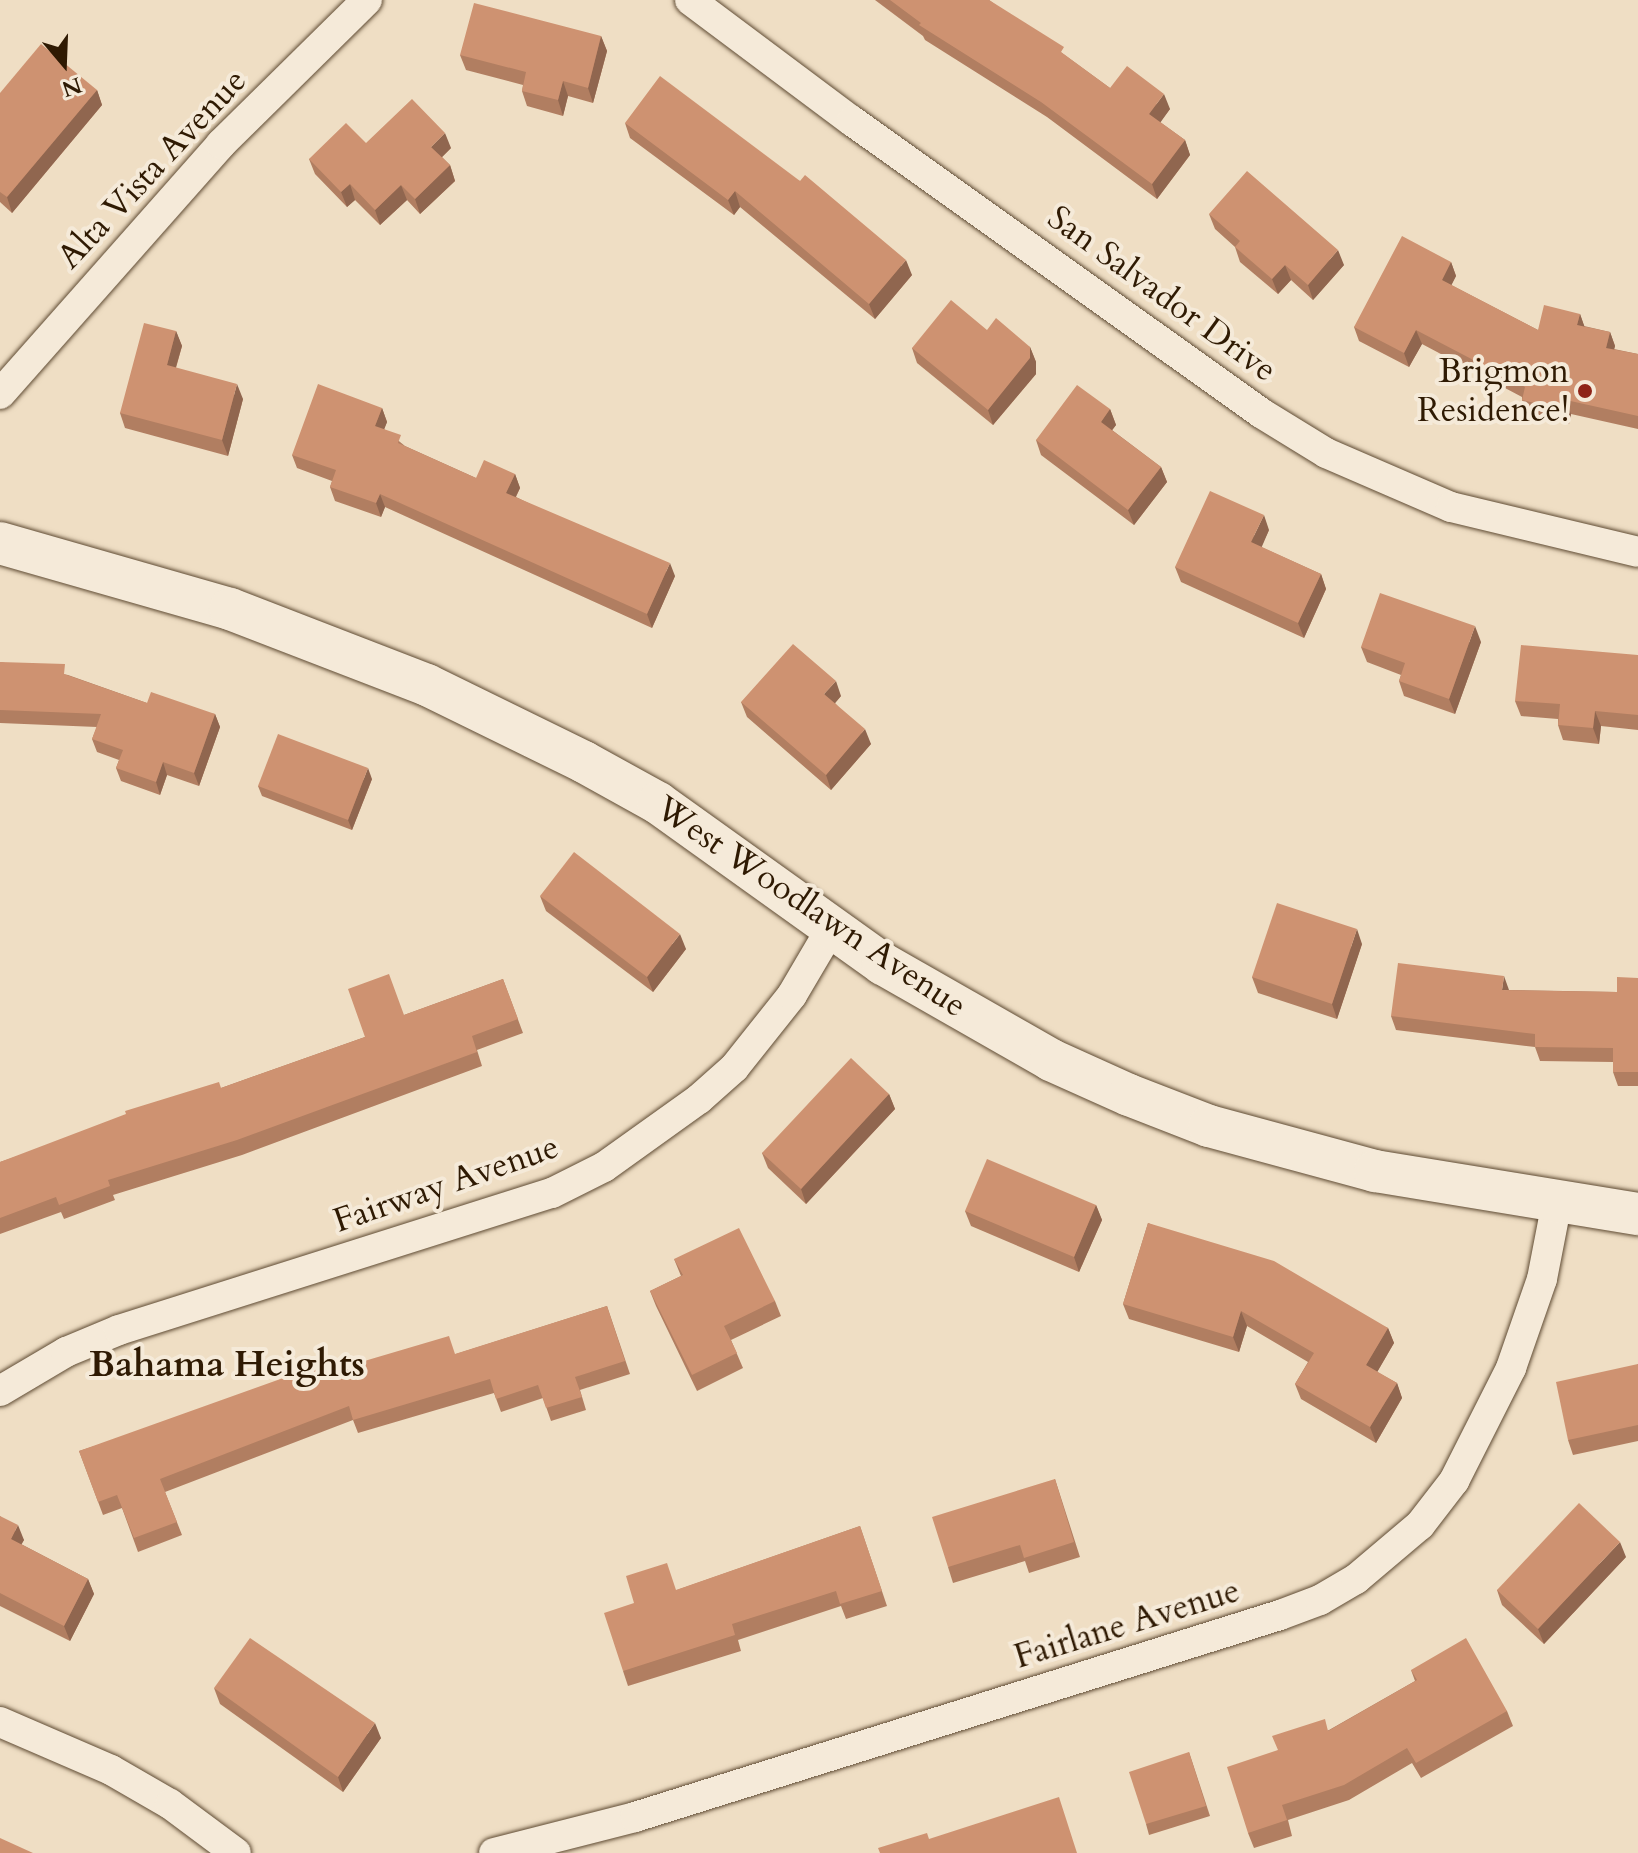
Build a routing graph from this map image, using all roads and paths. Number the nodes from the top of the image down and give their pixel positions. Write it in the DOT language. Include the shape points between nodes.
graph roads {
  1 [pos="367,0"];
  2 [pos="690,0"];
  3 [pos="0,394"];
  4 [pos="0,543"];
  5 [pos="1638,552"];
  6 [pos="832,927"];
  7 [pos="1557,1202"];
  8 [pos="1638,1214"];
  9 [pos="0,1391"];
  10 [pos="0,1722"];
  11 [pos="236,1853"];
  12 [pos="494,1853"];
  1 -- 3 [label="street, Alta Vista Avenue" via="221,144"];
  2 -- 5 [label="street, San Salvador Drive" via="1261,413 1326,453 1451,507"];
  4 -- 6 [label="street, West Woodlawn Avenue" via="230,609 427,685 658,803"];
  6 -- 7 [label="street, West Woodlawn Avenue" via="883,964 1051,1060 1196,1121 1375,1171"];
  6 -- 9 [label="street, Fairway Avenue" via="774,1020 734,1068 653,1135 604,1167 552,1193 119,1330 66,1352"];
  7 -- 8 [label="street, West Woodlawn Avenue"];
  7 -- 12 [label="street, Fairlane Avenue" via="1542,1279 1511,1368 1454,1481 1420,1525 1356,1579 1320,1600 1265,1620 635,1817"];
  10 -- 11 [label="street" via="111,1770 170,1804"];
}
